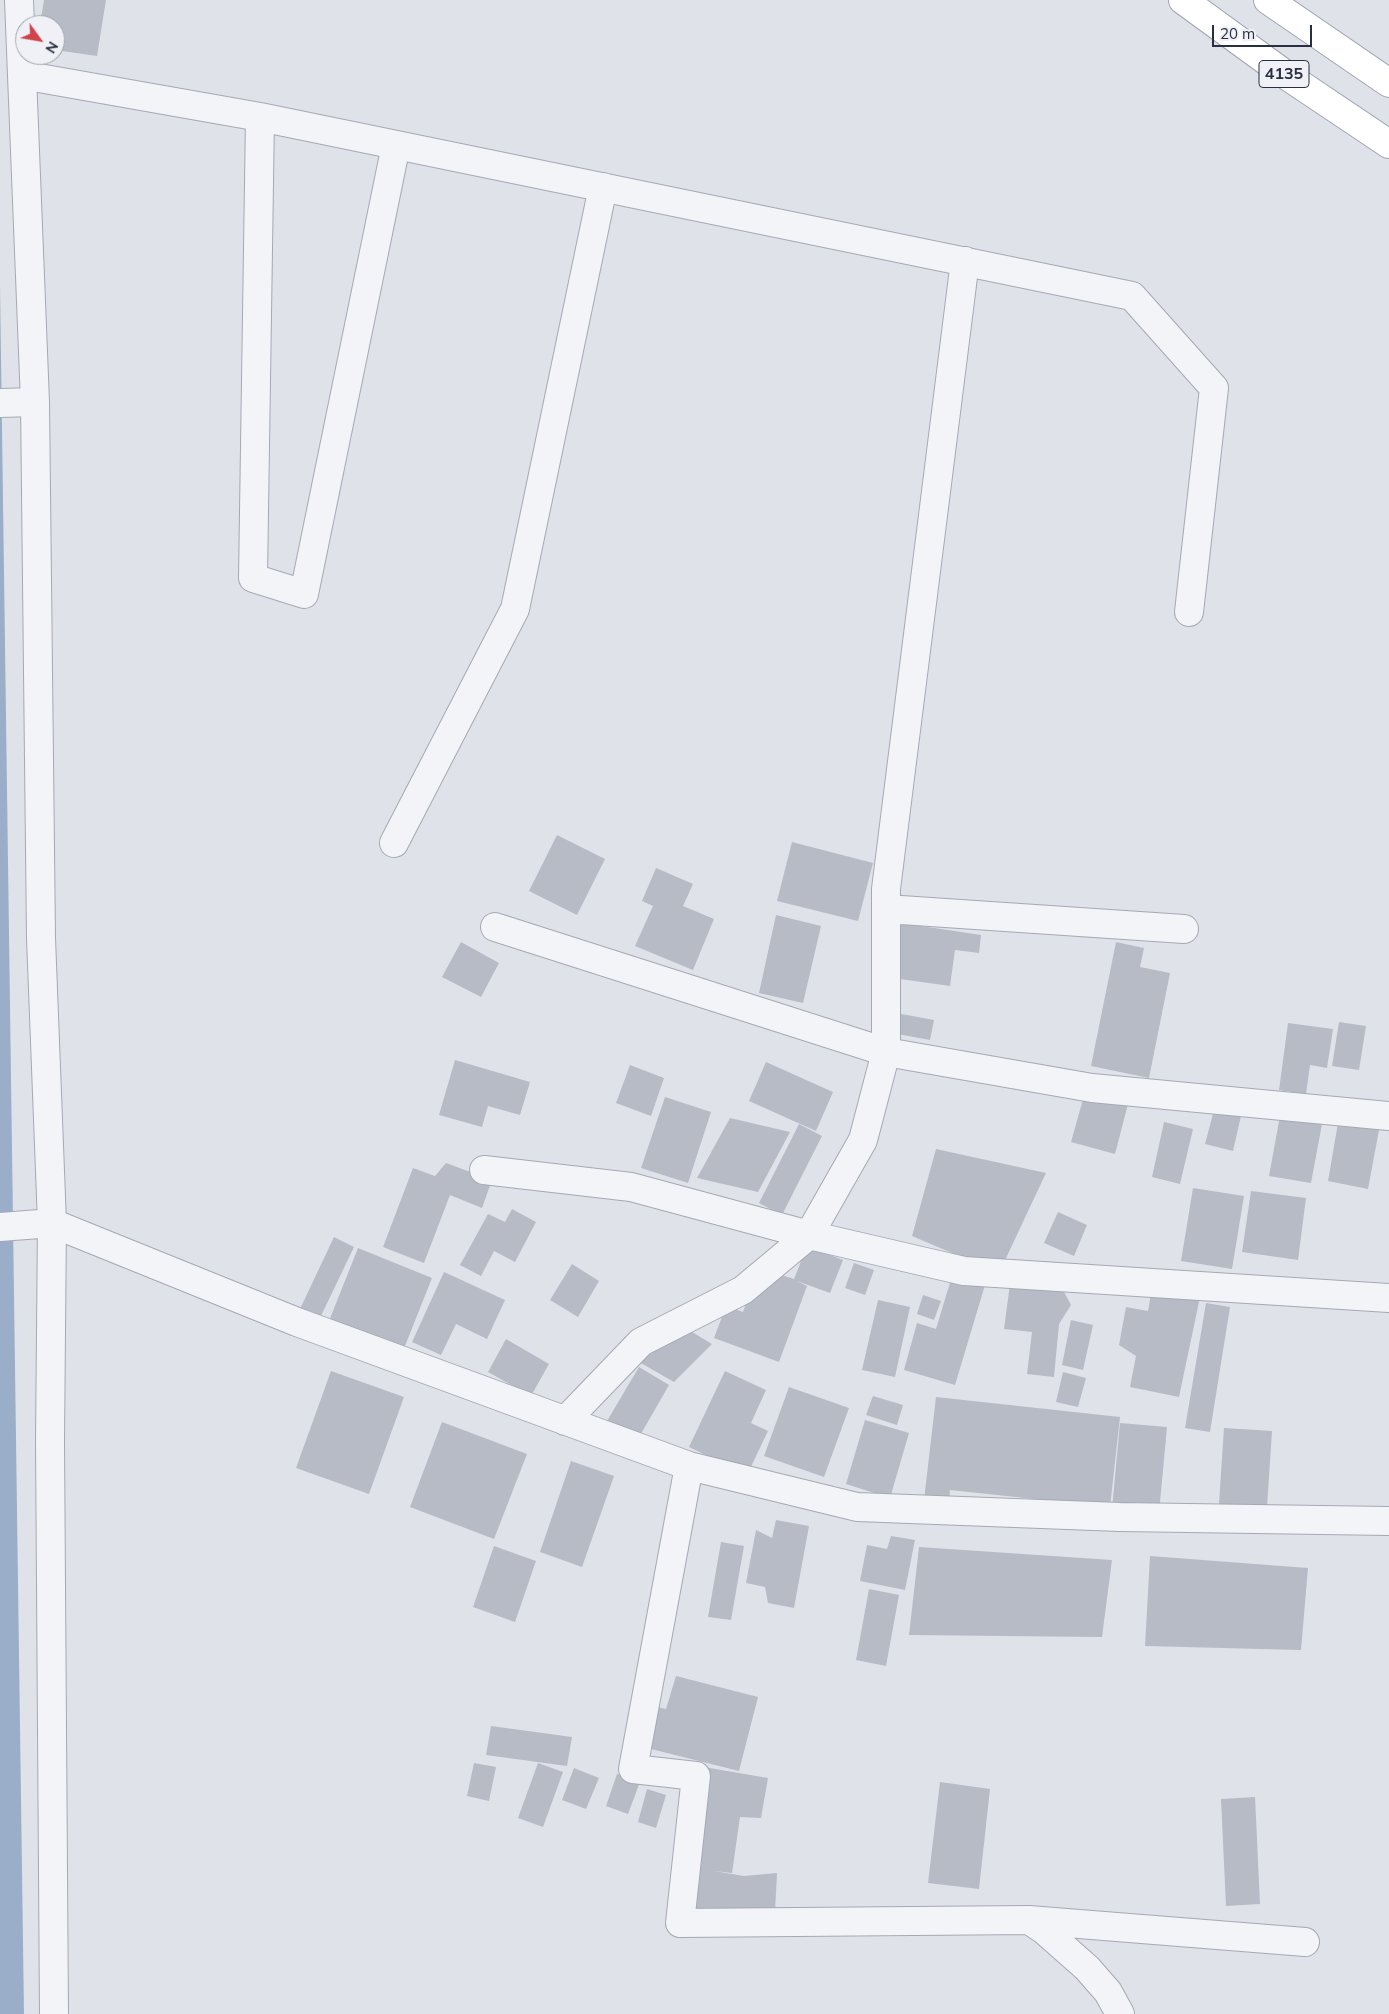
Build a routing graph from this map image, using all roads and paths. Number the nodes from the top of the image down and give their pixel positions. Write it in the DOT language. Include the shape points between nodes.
graph roads {
  1 [pos="20,0"];
  2 [pos="1182,0"];
  3 [pos="1268,0"];
  4 [pos="22,75"];
  5 [pos="1389,83"];
  6 [pos="260,117"];
  7 [pos="1389,144"];
  8 [pos="396,145"];
  9 [pos="603,187"];
  10 [pos="965,261"];
  11 [pos="35,402"];
  12 [pos="0,403"];
  13 [pos="1189,612"];
  14 [pos="394,843"];
  15 [pos="886,910"];
  16 [pos="495,927"];
  17 [pos="1184,929"];
  18 [pos="886,1052"];
  19 [pos="1389,1116"];
  20 [pos="484,1170"];
  21 [pos="52,1223"];
  22 [pos="0,1228"];
  23 [pos="809,1235"];
  24 [pos="1389,1298"];
  25 [pos="565,1421"];
  26 [pos="689,1466"];
  27 [pos="1389,1522"];
  28 [pos="1029,1920"];
  29 [pos="1305,1942"];
  30 [pos="54,2014"];
  31 [pos="1120,2014"];
  1 -- 4 [label="street"];
  2 -- 7 [label="main road, 4135"];
  3 -- 5 [label="main road, 4135"];
  4 -- 6 [label="street"];
  4 -- 11 [label="street"];
  6 -- 8 [label="street"];
  6 -- 8 [label="street" via="253,578 304,594"];
  8 -- 9 [label="street"];
  9 -- 10 [label="street"];
  9 -- 14 [label="street" via="515,609"];
  10 -- 13 [label="street" via="1132,296 1214,388"];
  10 -- 15 [label="street" via="886,889"];
  11 -- 12 [label="street"];
  11 -- 21 [label="street" via="41,938"];
  15 -- 17 [label="street"];
  15 -- 18 [label="street"];
  16 -- 18 [label="street"];
  18 -- 19 [label="street" via="1092,1088"];
  18 -- 23 [label="street" via="863,1140"];
  20 -- 23 [label="street" via="631,1187"];
  21 -- 22 [label="street"];
  21 -- 25 [label="street" via="297,1322"];
  21 -- 30 [label="street" via="50,1441"];
  23 -- 24 [label="street" via="964,1271"];
  23 -- 25 [label="street" via="743,1290 641,1342"];
  25 -- 26 [label="street"];
  26 -- 27 [label="street" via="857,1506 1120,1517"];
  26 -- 28 [label="street" via="633,1769 696,1776 680,1923"];
  28 -- 29 [label="street"];
  28 -- 31 [label="street" via="1087,1968 1108,1992"];
}
